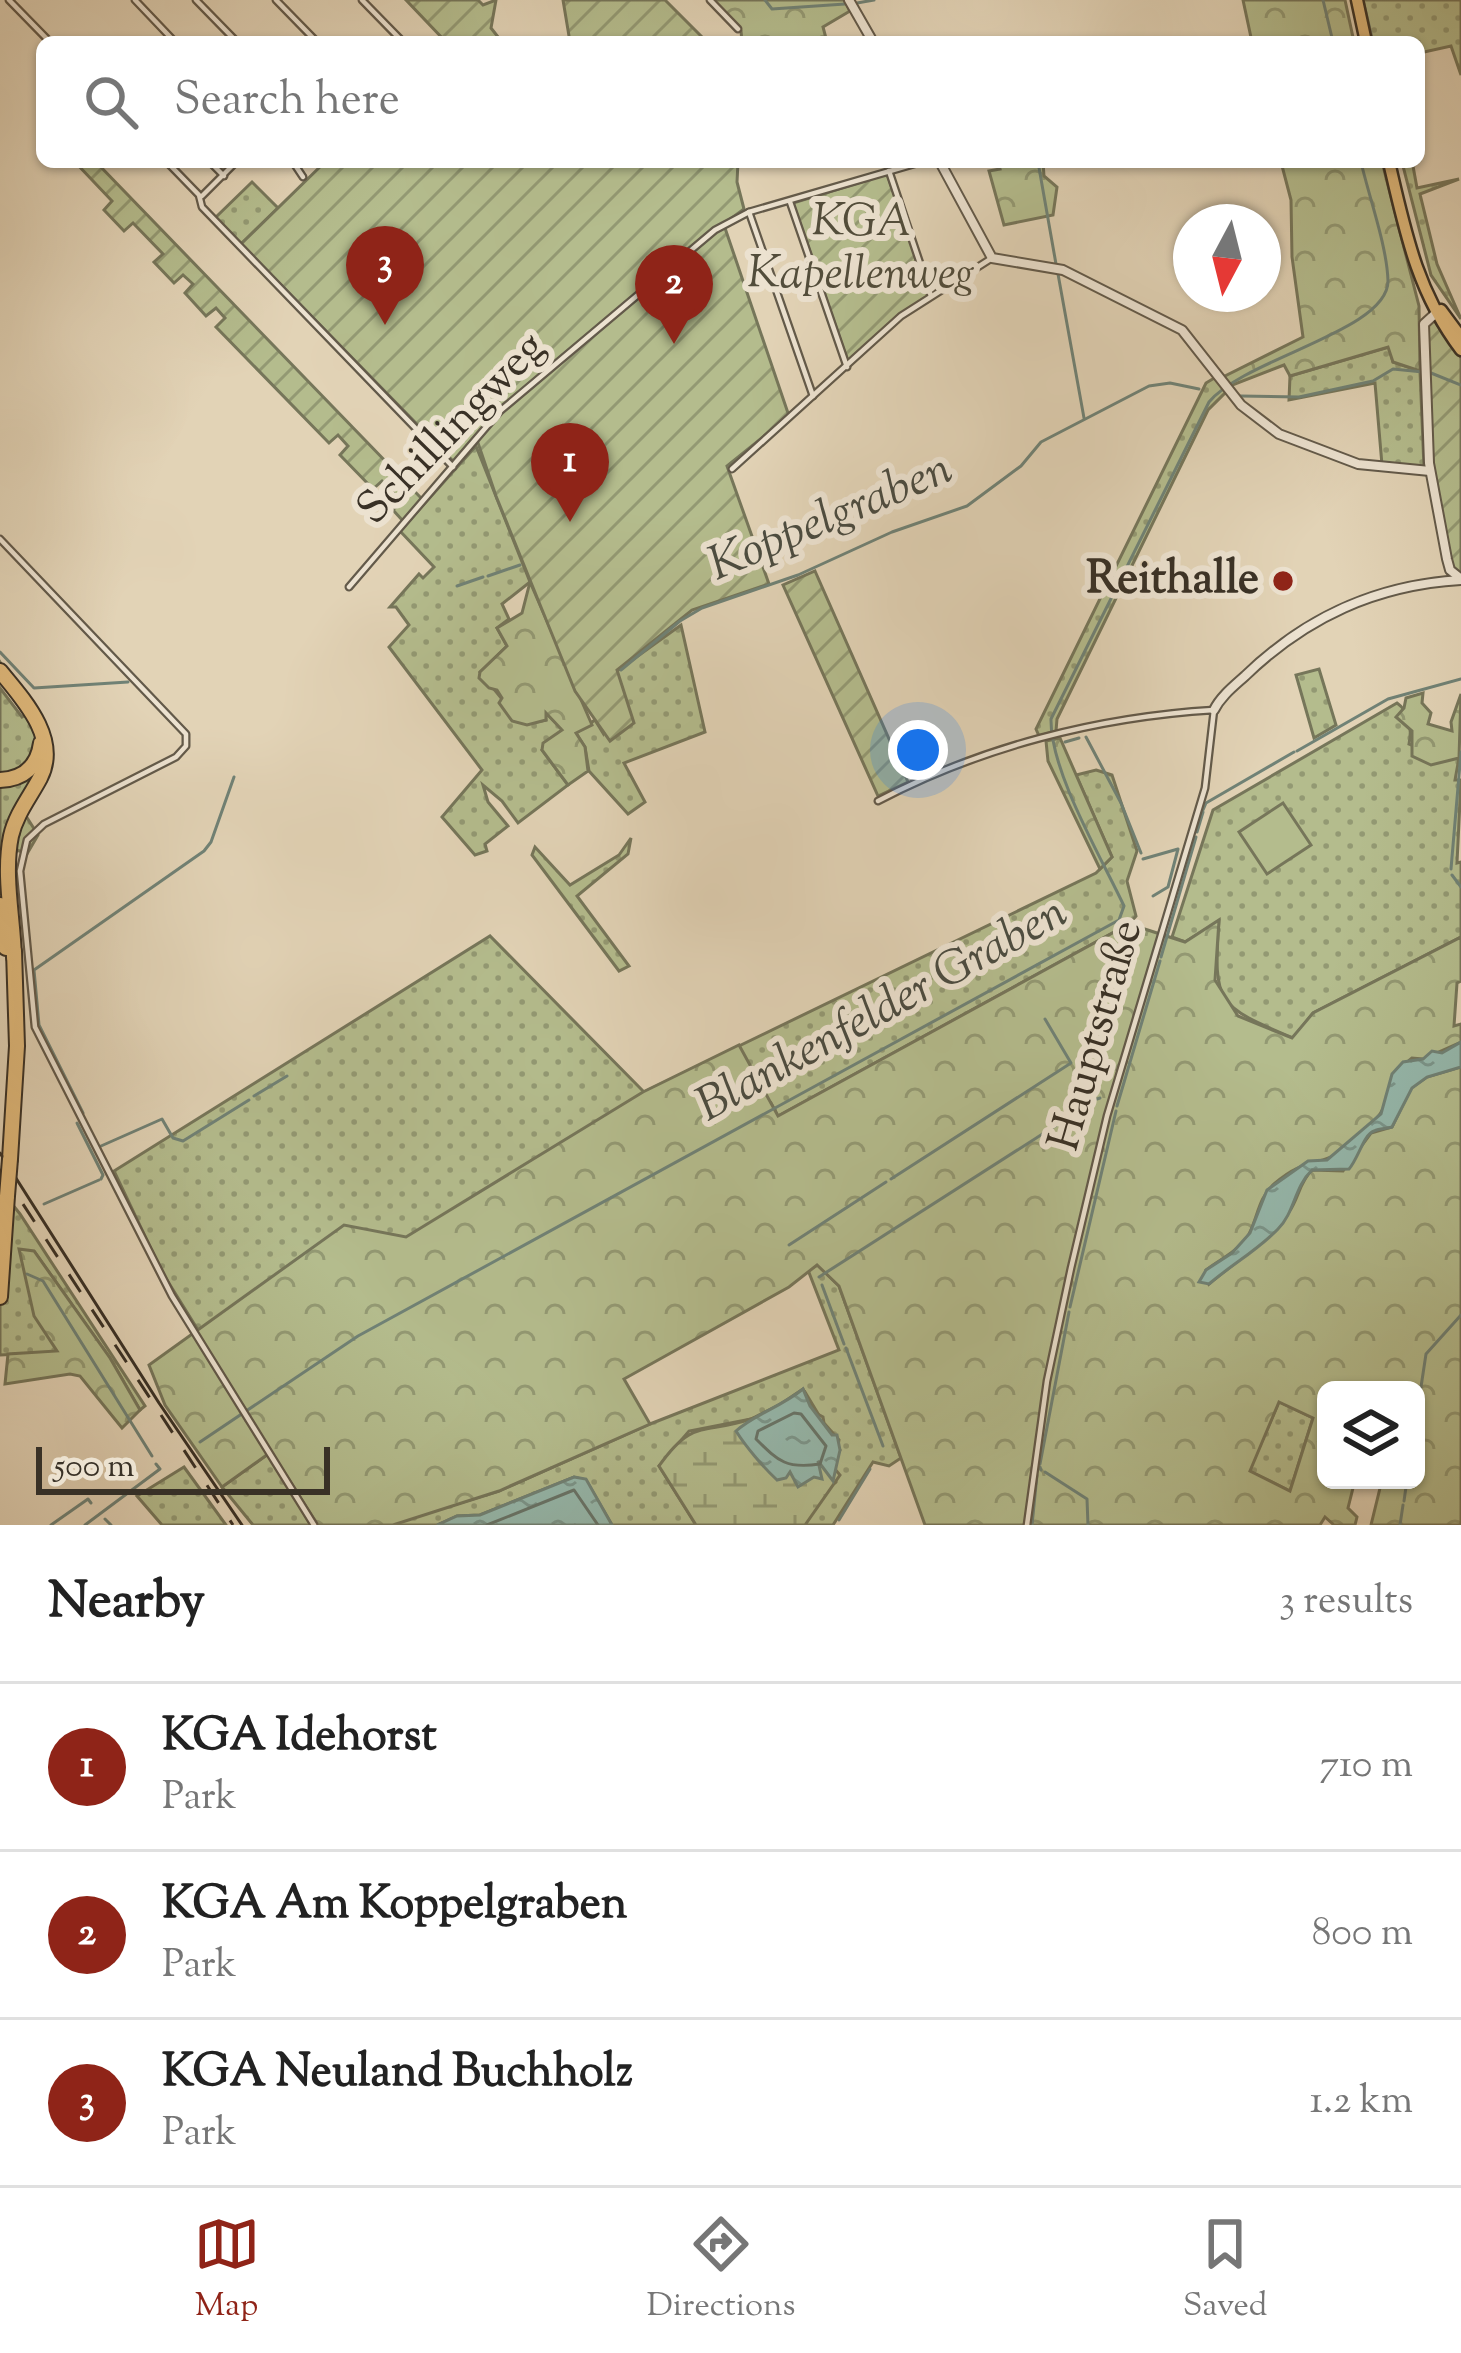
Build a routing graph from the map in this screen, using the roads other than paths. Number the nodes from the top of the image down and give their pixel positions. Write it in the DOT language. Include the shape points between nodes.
graph roads {
  1 [pos="9,0"];
  2 [pos="135,0"];
  3 [pos="196,0"];
  4 [pos="276,0"];
  5 [pos="362,0"];
  6 [pos="710,0"];
  7 [pos="849,0"];
  8 [pos="1354,0"];
  9 [pos="738,29"];
  10 [pos="44,36"];
  11 [pos="170,36"];
  12 [pos="231,36"];
  13 [pos="311,36"];
  14 [pos="397,36"];
  15 [pos="870,36"];
  16 [pos="1363,36"];
  17 [pos="173,168"];
  18 [pos="216,168"];
  19 [pos="231,168"];
  20 [pos="296,168"];
  21 [pos="900,168"];
  22 [pos="943,168"];
  23 [pos="1393,168"];
  24 [pos="1394,168"];
  25 [pos="889,171"];
  26 [pos="224,176"];
  27 [pos="303,177"];
  28 [pos="200,197"];
  29 [pos="790,202"];
  30 [pos="749,212"];
  31 [pos="992,258"];
  32 [pos="932,296"];
  33 [pos="1436,314"];
  34 [pos="1461,337"];
  35 [pos="1461,350"];
  36 [pos="847,367"];
  37 [pos="813,397"];
  38 [pos="454,468"];
  39 [pos="732,469"];
  40 [pos="1430,471"];
  41 [pos="0,539"];
  42 [pos="1450,570"];
  43 [pos="1461,579"];
  44 [pos="1445,580"];
  45 [pos="349,586"];
  46 [pos="0,671"];
  47 [pos="1214,710"];
  48 [pos="35,721"];
  49 [pos="0,780"];
  50 [pos="878,801"];
  51 [pos="0,869"];
  52 [pos="0,905"];
  53 [pos="14,957"];
  54 [pos="8,1155"];
  55 [pos="3,1196"];
  56 [pos="0,1297"];
  57 [pos="314,1525"];
  58 [pos="1027,1525"];
  1 -- 10 [label="street"];
  2 -- 11 [label="street"];
  3 -- 12 [label="street"];
  4 -- 13 [label="street"];
  5 -- 14 [label="street"];
  6 -- 9 [label="street"];
  7 -- 15 [label="street"];
  8 -- 16 [label="main road"];
  17 -- 28 [label="street"];
  18 -- 26 [label="street"];
  19 -- 26 [label="street"];
  20 -- 27 [label="street"];
  21 -- 25 [label="street, Schillingweg"];
  22 -- 31 [label="street"];
  23 -- 33 [label="main road" via="1414,268"];
  24 -- 34 [label="main road" via="1420,266"];
  25 -- 29 [label="street, Schillingweg"];
  25 -- 32 [label="street"];
  26 -- 28 [label="street"];
  28 -- 38 [label="street"];
  29 -- 30 [label="street, Schillingweg"];
  29 -- 36 [label="street"];
  30 -- 37 [label="street"];
  30 -- 38 [label="street, Schillingweg" via="715,230 516,394"];
  31 -- 32 [label="street"];
  31 -- 40 [label="street" via="1063,271 1182,330 1240,405 1280,434 1361,465"];
  32 -- 36 [label="street"];
  33 -- 35 [label="main road"];
  33 -- 40 [label="street" via="1424,324"];
  36 -- 37 [label="street"];
  37 -- 39 [label="street"];
  38 -- 45 [label="street, Schillingweg"];
  40 -- 42 [label="street"];
  41 -- 57 [label="street" via="188,740 176,757 36,829 22,856 35,1027 162,1278"];
  42 -- 43 [label="street"];
  42 -- 44 [label="street"];
  43 -- 44 [label="street"];
  44 -- 47 [label="street" via="1314,620"];
  46 -- 48 [label="highway"];
  47 -- 50 [label="street" via="1045,736 953,765"];
  47 -- 58 [label="street, Hauptstraße" via="1204,788 1106,1115 1047,1381"];
  48 -- 49 [label="highway" via="36,762"];
  48 -- 53 [label="highway" via="47,755 10,844"];
  51 -- 53 [label="highway"];
  52 -- 54 [label="highway" via="10,1003"];
  53 -- 54 [label="highway" via="17,1064"];
  54 -- 55 [label="highway, bridge"];
  55 -- 56 [label="highway"];
}
